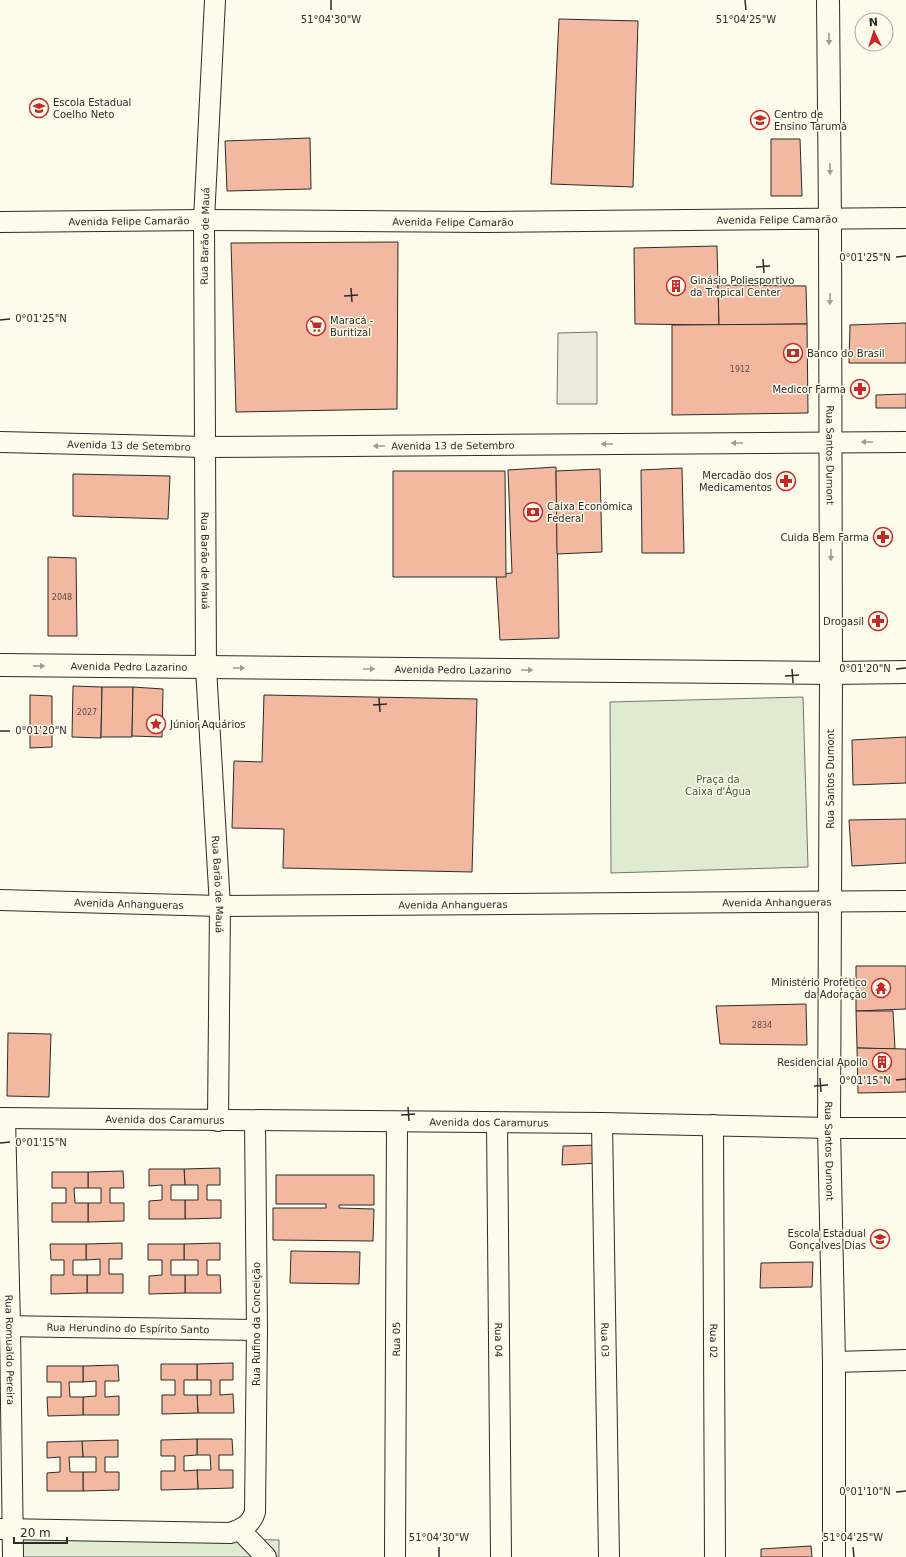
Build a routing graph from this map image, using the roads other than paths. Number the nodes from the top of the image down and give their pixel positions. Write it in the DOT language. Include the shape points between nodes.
graph roads {
  1 [pos="215,0"];
  2 [pos="828,0"];
  3 [pos="906,218"];
  4 [pos="830,219"];
  5 [pos="204,220"];
  6 [pos="0,222"];
  7 [pos="0,442"];
  8 [pos="830,442"];
  9 [pos="906,442"];
  10 [pos="206,447"];
  11 [pos="0,665"];
  12 [pos="206,668"];
  13 [pos="906,672"];
  14 [pos="831,673"];
  15 [pos="0,900"];
  16 [pos="906,901"];
  17 [pos="830,902"];
  18 [pos="220,906"];
  19 [pos="3,1118"];
  20 [pos="218,1120"];
  21 [pos="255,1121"];
  22 [pos="397,1122"];
  23 [pos="497,1123"];
  24 [pos="602,1123"];
  25 [pos="713,1125"];
  26 [pos="829,1128"];
  27 [pos="906,1128"];
  28 [pos="5,1326"];
  29 [pos="257,1330"];
  30 [pos="906,1360"];
  31 [pos="834,1362"];
  32 [pos="243,1528"];
  33 [pos="6,1529"];
  34 [pos="13,1557"];
  35 [pos="266,1557"];
  36 [pos="395,1557"];
  37 [pos="501,1557"];
  38 [pos="609,1557"];
  39 [pos="715,1557"];
  40 [pos="834,1557"];
  1 -- 5 [label="street, Rua Barão de Mauá"];
  2 -- 4 [label="main road, Rua Santos Dumont, one-way"];
  3 -- 4 [label="street, Avenida Felipe Camarão"];
  4 -- 5 [label="street, Avenida Felipe Camarão" via="486,222"];
  4 -- 8 [label="main road, Rua Santos Dumont, one-way"];
  5 -- 6 [label="street, Avenida Felipe Camarão"];
  5 -- 10 [label="street, Rua Barão de Mauá"];
  7 -- 10 [label="street, Avenida 13 de Setembro"];
  9 -- 8 [label="street, Avenida 13 de Setembro, one-way"];
  8 -- 10 [label="street, Avenida 13 de Setembro, one-way"];
  8 -- 14 [label="main road, Rua Santos Dumont, one-way"];
  10 -- 12 [label="street, Rua Barão de Mauá"];
  11 -- 12 [label="main road, Avenida Pedro Lazarino, one-way"];
  12 -- 14 [label="main road, Avenida Pedro Lazarino, one-way"];
  12 -- 18 [label="street, Rua Barão de Mauá"];
  13 -- 14 [label="main road, Avenida Pedro Lazarino"];
  14 -- 17 [label="main road, Rua Santos Dumont"];
  15 -- 18 [label="street, Avenida Anhangueras"];
  16 -- 17 [label="street, Avenida Anhangueras"];
  17 -- 18 [label="street, Avenida Anhangueras"];
  17 -- 26 [label="main road, Rua Santos Dumont"];
  18 -- 20 [label="street, Rua Barão de Mauá"];
  19 -- 20 [label="street, Avenida dos Caramurus"];
  19 -- 28 [label="street, Rua Romualdo Pereira"];
  20 -- 21 [label="street, Avenida dos Caramurus"];
  21 -- 22 [label="street, Avenida dos Caramurus"];
  21 -- 29 [label="street, Rua Rufino da Conceição"];
  22 -- 23 [label="street, Avenida dos Caramurus"];
  22 -- 36 [label="street, Rua 05"];
  23 -- 24 [label="street, Avenida dos Caramurus"];
  23 -- 37 [label="street, Rua 04"];
  24 -- 25 [label="street, Avenida dos Caramurus"];
  24 -- 38 [label="street, Rua 03"];
  25 -- 26 [label="street, Avenida dos Caramurus"];
  25 -- 39 [label="street, Rua 02"];
  26 -- 27 [label="street, Avenida dos Caramurus"];
  26 -- 31 [label="main road, Rua Santos Dumont"];
  28 -- 29 [label="street, Rua Herundino do Espírito Santo"];
  28 -- 33 [label="street, Rua Romualdo Pereira"];
  29 -- 32 [label="street, Rua Rufino da Conceição" via="255,1512 253,1519"];
  30 -- 31 [label="street"];
  31 -- 40 [label="main road, Rua Santos Dumont"];
  32 -- 33 [label="street" via="230,1533"];
  32 -- 35 [label="street"];
  33 -- 34 [label="street, Rua Romualdo Pereira"];
}
